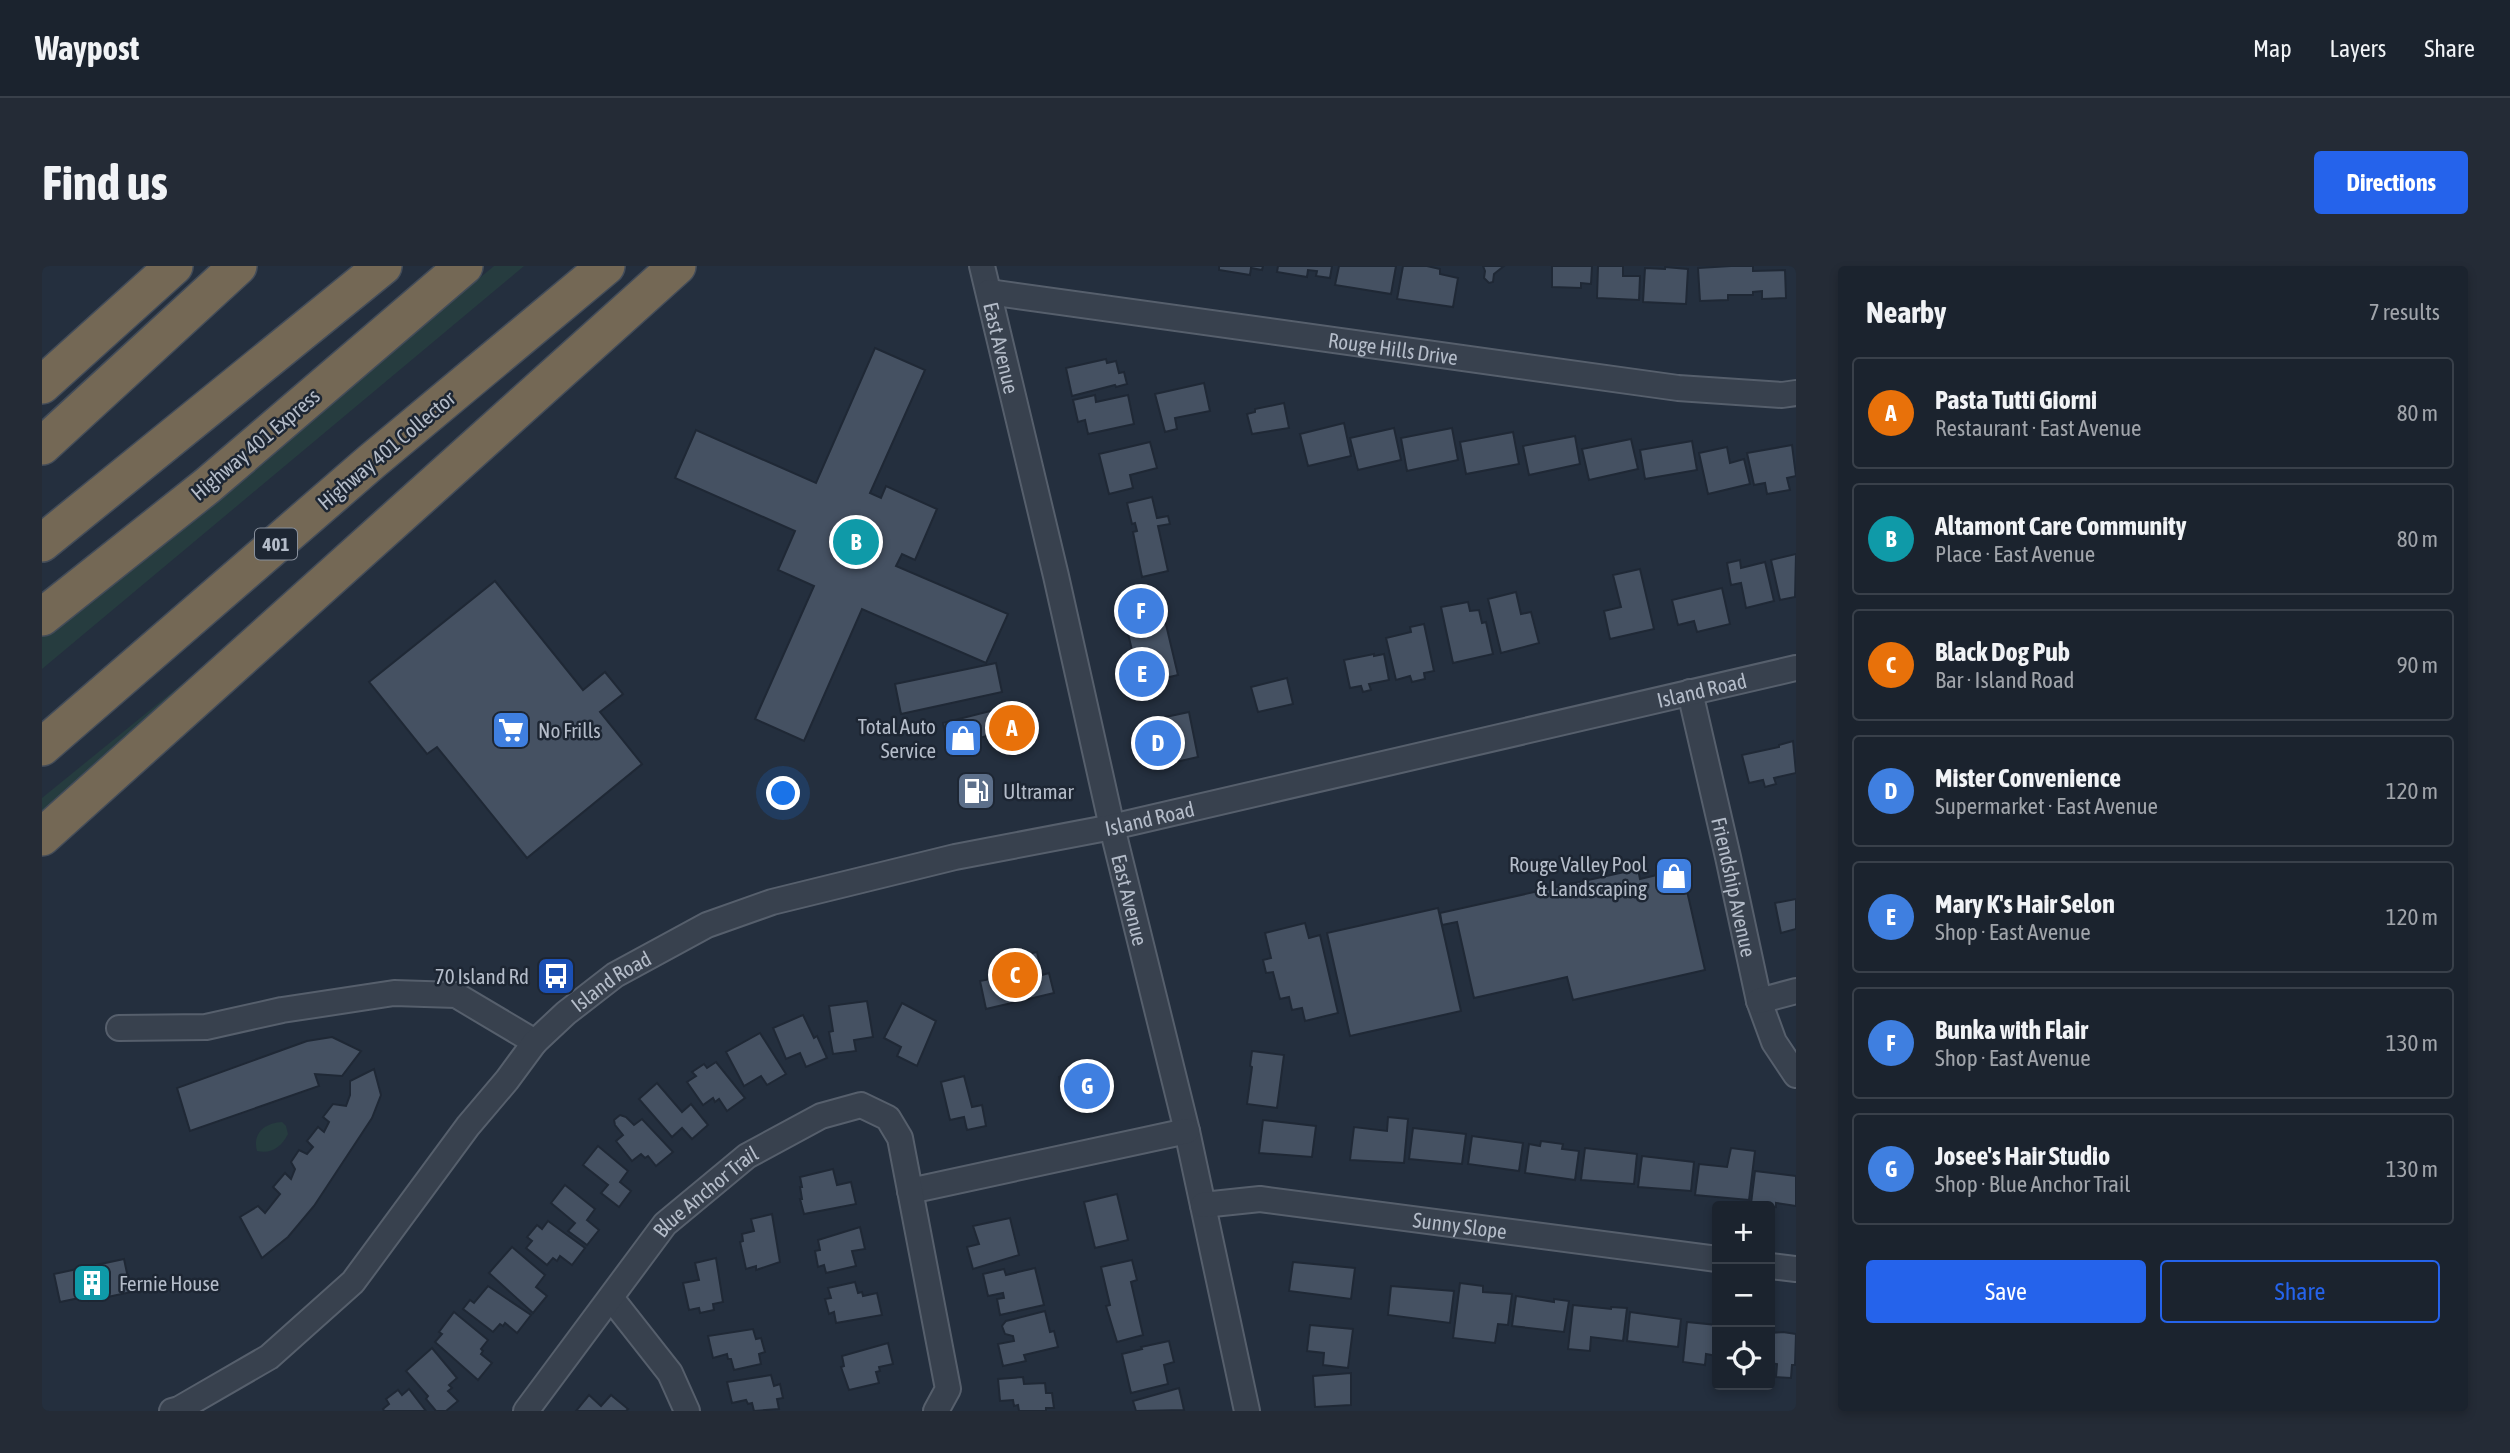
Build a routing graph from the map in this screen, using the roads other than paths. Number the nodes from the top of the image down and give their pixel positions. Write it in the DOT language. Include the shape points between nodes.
graph roads {
  1 [pos="174,266"];
  2 [pos="238,266"];
  3 [pos="383,266"];
  4 [pos="464,266"];
  5 [pos="606,266"];
  6 [pos="677,266"];
  7 [pos="982,266"];
  8 [pos="989,292"];
  9 [pos="42,385"];
  10 [pos="1796,393"];
  11 [pos="42,446"];
  12 [pos="42,542"];
  13 [pos="42,617"];
  14 [pos="1796,668"];
  15 [pos="1690,692"];
  16 [pos="42,747"];
  17 [pos="1112,827"];
  18 [pos="42,837"];
  19 [pos="1796,991"];
  20 [pos="1759,1001"];
  21 [pos="119,1028"];
  22 [pos="535,1042"];
  23 [pos="1796,1075"];
  24 [pos="1186,1131"];
  25 [pos="910,1191"];
  26 [pos="1203,1205"];
  27 [pos="1712,1258"];
  28 [pos="1775,1266"];
  29 [pos="1796,1269"];
  30 [pos="611,1298"];
  31 [pos="172,1411"];
  32 [pos="526,1411"];
  33 [pos="687,1411"];
  34 [pos="936,1411"];
  35 [pos="1247,1411"];
  1 -- 9 [label="highway"];
  2 -- 11 [label="highway"];
  3 -- 12 [label="highway"];
  4 -- 13 [label="highway, Highway 401 Express" via="207,486"];
  5 -- 16 [label="highway, Highway 401 Collector / 401"];
  6 -- 18 [label="highway"];
  7 -- 8 [label="street, East Avenue"];
  8 -- 10 [label="street, Rouge Hills Drive" via="1678,388 1782,396"];
  8 -- 17 [label="street, East Avenue"];
  14 -- 15 [label="street, Island Road"];
  15 -- 17 [label="street, Island Road"];
  15 -- 20 [label="street, Friendship Avenue"];
  17 -- 22 [label="street, Island Road" via="955,857 772,902 707,925 615,975"];
  17 -- 24 [label="street, East Avenue"];
  19 -- 20 [label="street"];
  20 -- 23 [label="street, Friendship Avenue" via="1774,1042"];
  21 -- 22 [label="street" via="206,1027 282,1010 407,993 456,995"];
  22 -- 31 [label="street, Island Road" via="353,1282 269,1357"];
  24 -- 25 [label="street"];
  24 -- 26 [label="street, East Avenue"];
  25 -- 30 [label="street, Blue Anchor Trail" via="900,1138 888,1118 861,1105 821,1116 747,1156 665,1224"];
  25 -- 34 [label="street, Blue Anchor Trail" via="948,1389"];
  26 -- 27 [label="street, Sunny Slope" via="1260,1199"];
  26 -- 35 [label="street, East Avenue"];
  28 -- 29 [label="street"];
  30 -- 32 [label="street, Blue Anchor Trail"];
  30 -- 33 [label="street" via="670,1373"];
}
